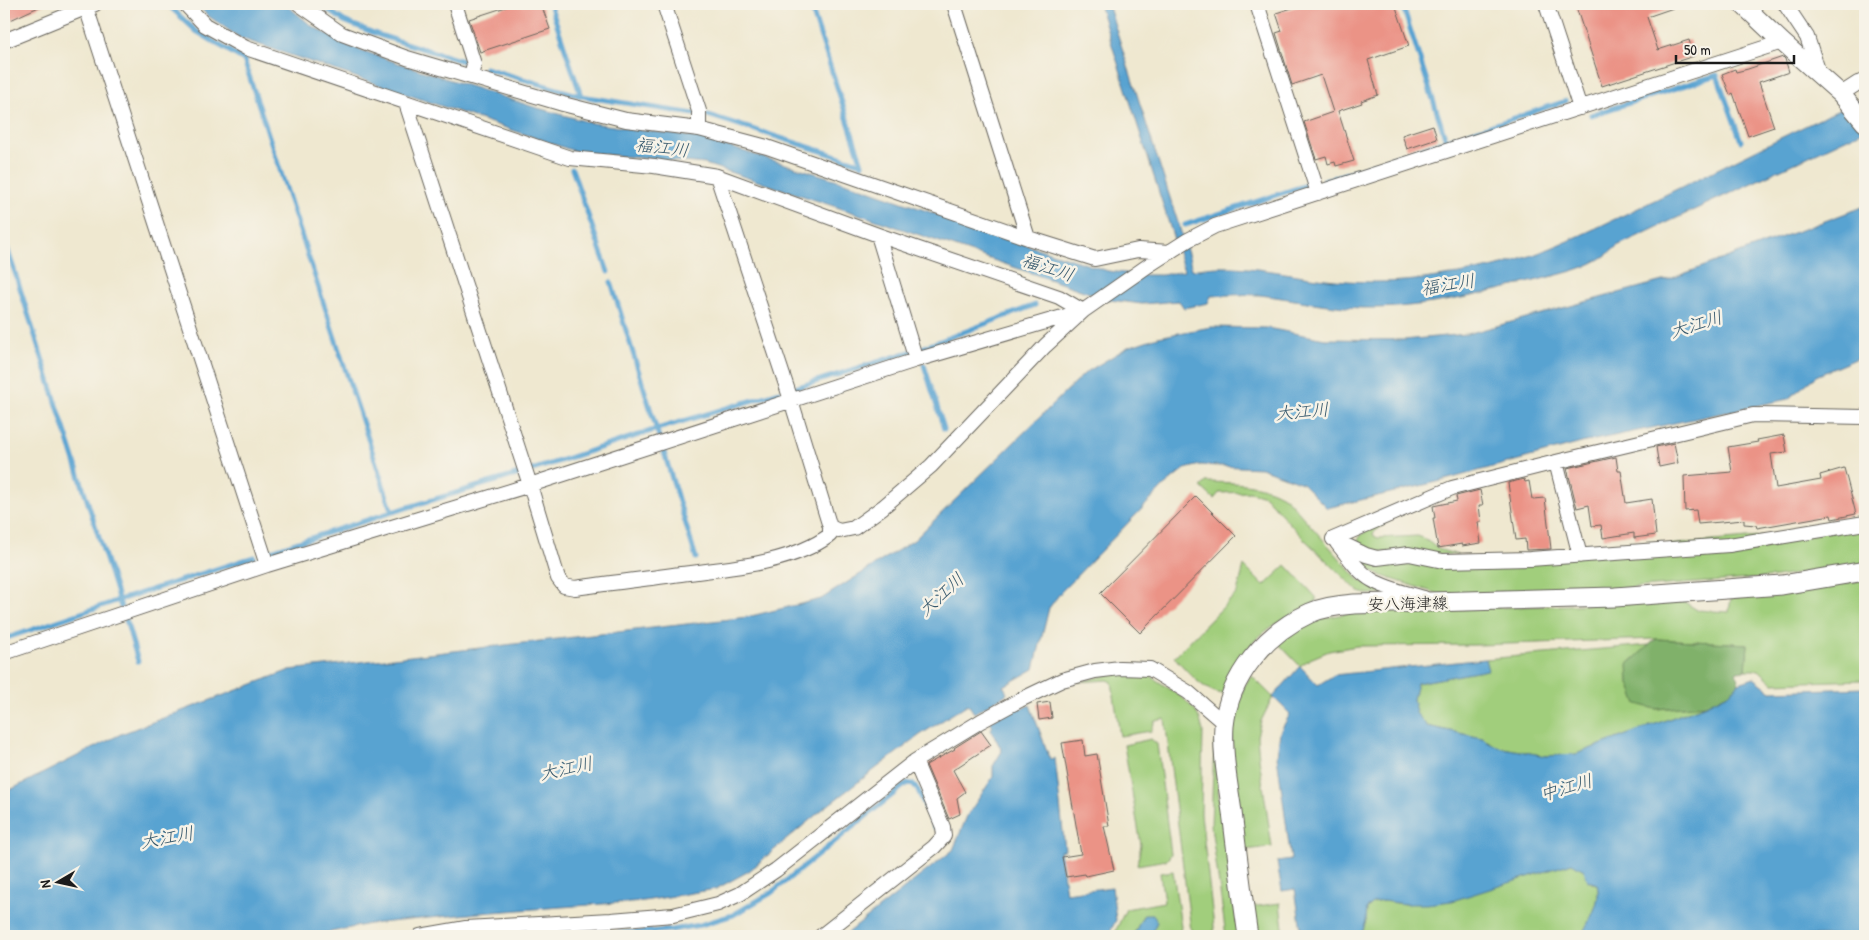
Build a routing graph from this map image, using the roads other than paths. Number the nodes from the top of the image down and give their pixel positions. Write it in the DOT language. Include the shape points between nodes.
graph roads {
  1 [pos="185,4"];
  2 [pos="299,4"];
  3 [pos="455,4"];
  4 [pos="664,4"];
  5 [pos="954,4"];
  6 [pos="1257,4"];
  7 [pos="1546,4"];
  8 [pos="1742,4"];
  9 [pos="1785,4"];
  10 [pos="89,5"];
  11 [pos="4,40"];
  12 [pos="1782,42"];
  13 [pos="471,76"];
  14 [pos="1820,76"];
  15 [pos="1865,81"];
  16 [pos="1841,94"];
  17 [pos="406,103"];
  18 [pos="1580,108"];
  19 [pos="1865,123"];
  20 [pos="699,129"];
  21 [pos="717,176"];
  22 [pos="1318,193"];
  23 [pos="878,235"];
  24 [pos="1028,238"];
  25 [pos="1172,251"];
  26 [pos="1089,308"];
  27 [pos="914,354"];
  28 [pos="791,400"];
  29 [pos="1865,417"];
  30 [pos="1556,462"];
  31 [pos="530,485"];
  32 [pos="1865,523"];
  33 [pos="830,527"];
  34 [pos="1333,538"];
  35 [pos="1580,556"];
  36 [pos="267,565"];
  37 [pos="1865,571"];
  38 [pos="1439,602"];
  39 [pos="4,653"];
  40 [pos="1224,724"];
  41 [pos="915,761"];
  42 [pos="420,936"];
  43 [pos="821,936"];
  44 [pos="1248,936"];
  1 -- 17 [label="street" via="205,25 246,48"];
  2 -- 13 [label="street" via="342,34 407,58"];
  3 -- 13 [label="street" via="474,64"];
  4 -- 20 [label="street" via="699,111"];
  5 -- 24 [label="street"];
  6 -- 22 [label="street"];
  7 -- 18 [label="street"];
  8 -- 12 [label="street"];
  9 -- 14 [label="street" via="1807,38"];
  10 -- 11 [label="street"];
  10 -- 36 [label="street"];
  12 -- 14 [label="street"];
  12 -- 18 [label="street"];
  13 -- 20 [label="street" via="626,120"];
  14 -- 16 [label="street"];
  15 -- 16 [label="street"];
  16 -- 19 [label="street"];
  17 -- 21 [label="street" via="570,158"];
  17 -- 31 [label="street"];
  18 -- 22 [label="street"];
  20 -- 24 [label="street" via="767,147"];
  21 -- 23 [label="street"];
  21 -- 28 [label="street"];
  22 -- 25 [label="street" via="1215,226"];
  23 -- 26 [label="street"];
  23 -- 27 [label="street"];
  24 -- 25 [label="street" via="1095,259 1138,250"];
  25 -- 26 [label="street"];
  26 -- 27 [label="street"];
  26 -- 33 [label="street" via="1045,346 931,466 883,507 854,528 839,531"];
  27 -- 28 [label="street"];
  28 -- 31 [label="street"];
  28 -- 33 [label="street"];
  29 -- 30 [label="street" via="1753,415"];
  30 -- 34 [label="street" via="1452,488"];
  30 -- 35 [label="street"];
  31 -- 33 [label="street" via="558,578 564,586 575,588 774,559 817,545 830,535"];
  31 -- 36 [label="street"];
  32 -- 35 [label="street" via="1729,545"];
  34 -- 35 [label="street" via="1377,558 1409,554 1443,561"];
  34 -- 38 [label="street" via="1371,579"];
  36 -- 39 [label="street"];
  37 -- 38 [label="main road, 安八海津線" via="1739,589 1615,597"];
  38 -- 40 [label="main road, 安八海津線" via="1332,606 1293,622 1263,646 1239,678"];
  40 -- 41 [label="street" via="1188,692 1150,669 1120,668 1062,680 981,721"];
  40 -- 44 [label="main road, 安八海津線" via="1226,769"];
  41 -- 42 [label="street" via="776,870 718,904 673,915 466,928"];
  41 -- 43 [label="street" via="944,827 944,836"];
}
